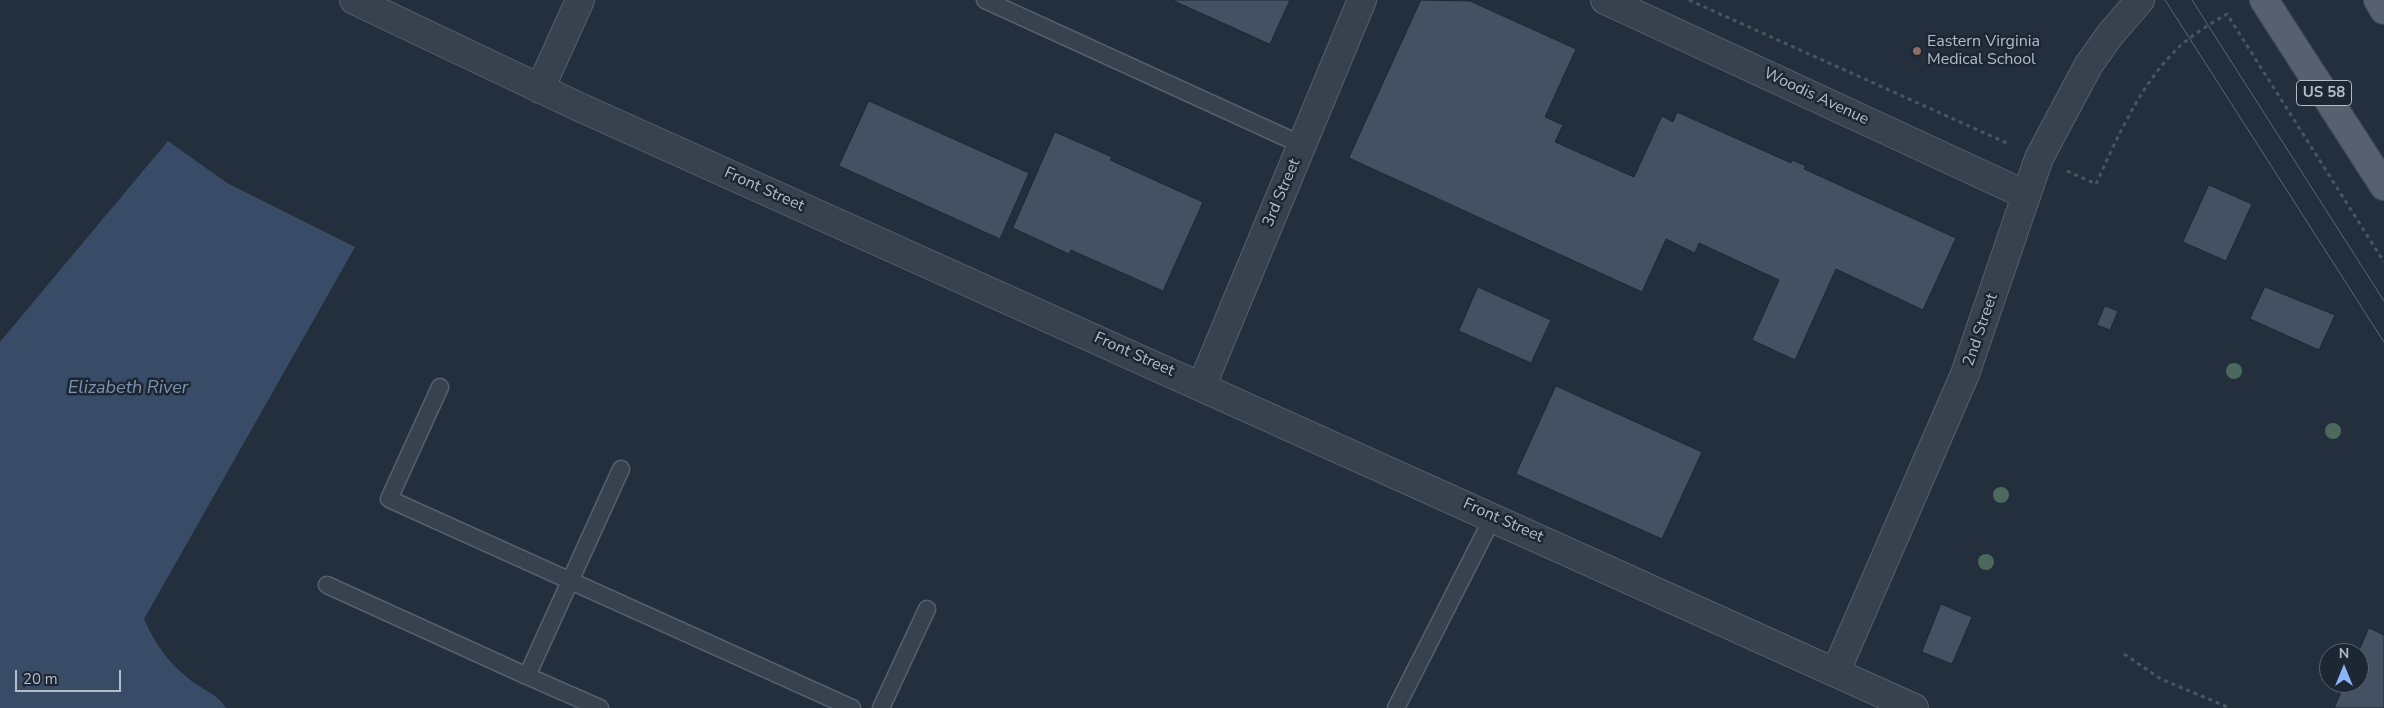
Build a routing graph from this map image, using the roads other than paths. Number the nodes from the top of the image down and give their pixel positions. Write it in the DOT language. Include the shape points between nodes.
graph roads {
  1 [pos="354,0"];
  2 [pos="580,0"];
  3 [pos="985,0"];
  4 [pos="1362,0"];
  5 [pos="1606,0"];
  6 [pos="2140,0"];
  7 [pos="2264,0"];
  8 [pos="2378,0"];
  9 [pos="2384,10"];
  10 [pos="540,89"];
  11 [pos="1302,145"];
  12 [pos="2384,186"];
  13 [pos="2026,194"];
  14 [pos="1202,386"];
  15 [pos="440,387"];
  16 [pos="621,469"];
  17 [pos="1493,517"];
  18 [pos="570,581"];
  19 [pos="327,585"];
  20 [pos="927,609"];
  21 [pos="1836,671"];
  22 [pos="527,676"];
  23 [pos="600,708"];
  24 [pos="852,708"];
  25 [pos="881,708"];
  26 [pos="1396,708"];
  27 [pos="1914,708"];
  1 -- 10 [label="street, Front Street"];
  2 -- 10 [label="street"];
  3 -- 11 [label="lane"];
  4 -- 11 [label="street, 3rd Street"];
  5 -- 13 [label="street, Woodis Avenue"];
  6 -- 13 [label="street, 2nd Street" via="2108,36 2072,94 2039,158"];
  7 -- 12 [label="main road, US 58"];
  8 -- 9 [label="main road"];
  10 -- 14 [label="street, Front Street"];
  11 -- 14 [label="street, 3rd Street"];
  13 -- 21 [label="street, 2nd Street" via="1962,382"];
  14 -- 17 [label="street, Front Street"];
  15 -- 18 [label="lane" via="390,499"];
  16 -- 18 [label="lane"];
  17 -- 21 [label="street, Front Street"];
  17 -- 26 [label="lane"];
  18 -- 22 [label="lane"];
  18 -- 24 [label="lane"];
  19 -- 22 [label="lane"];
  20 -- 25 [label="lane"];
  21 -- 27 [label="street, Front Street"];
  22 -- 23 [label="lane"];
}
